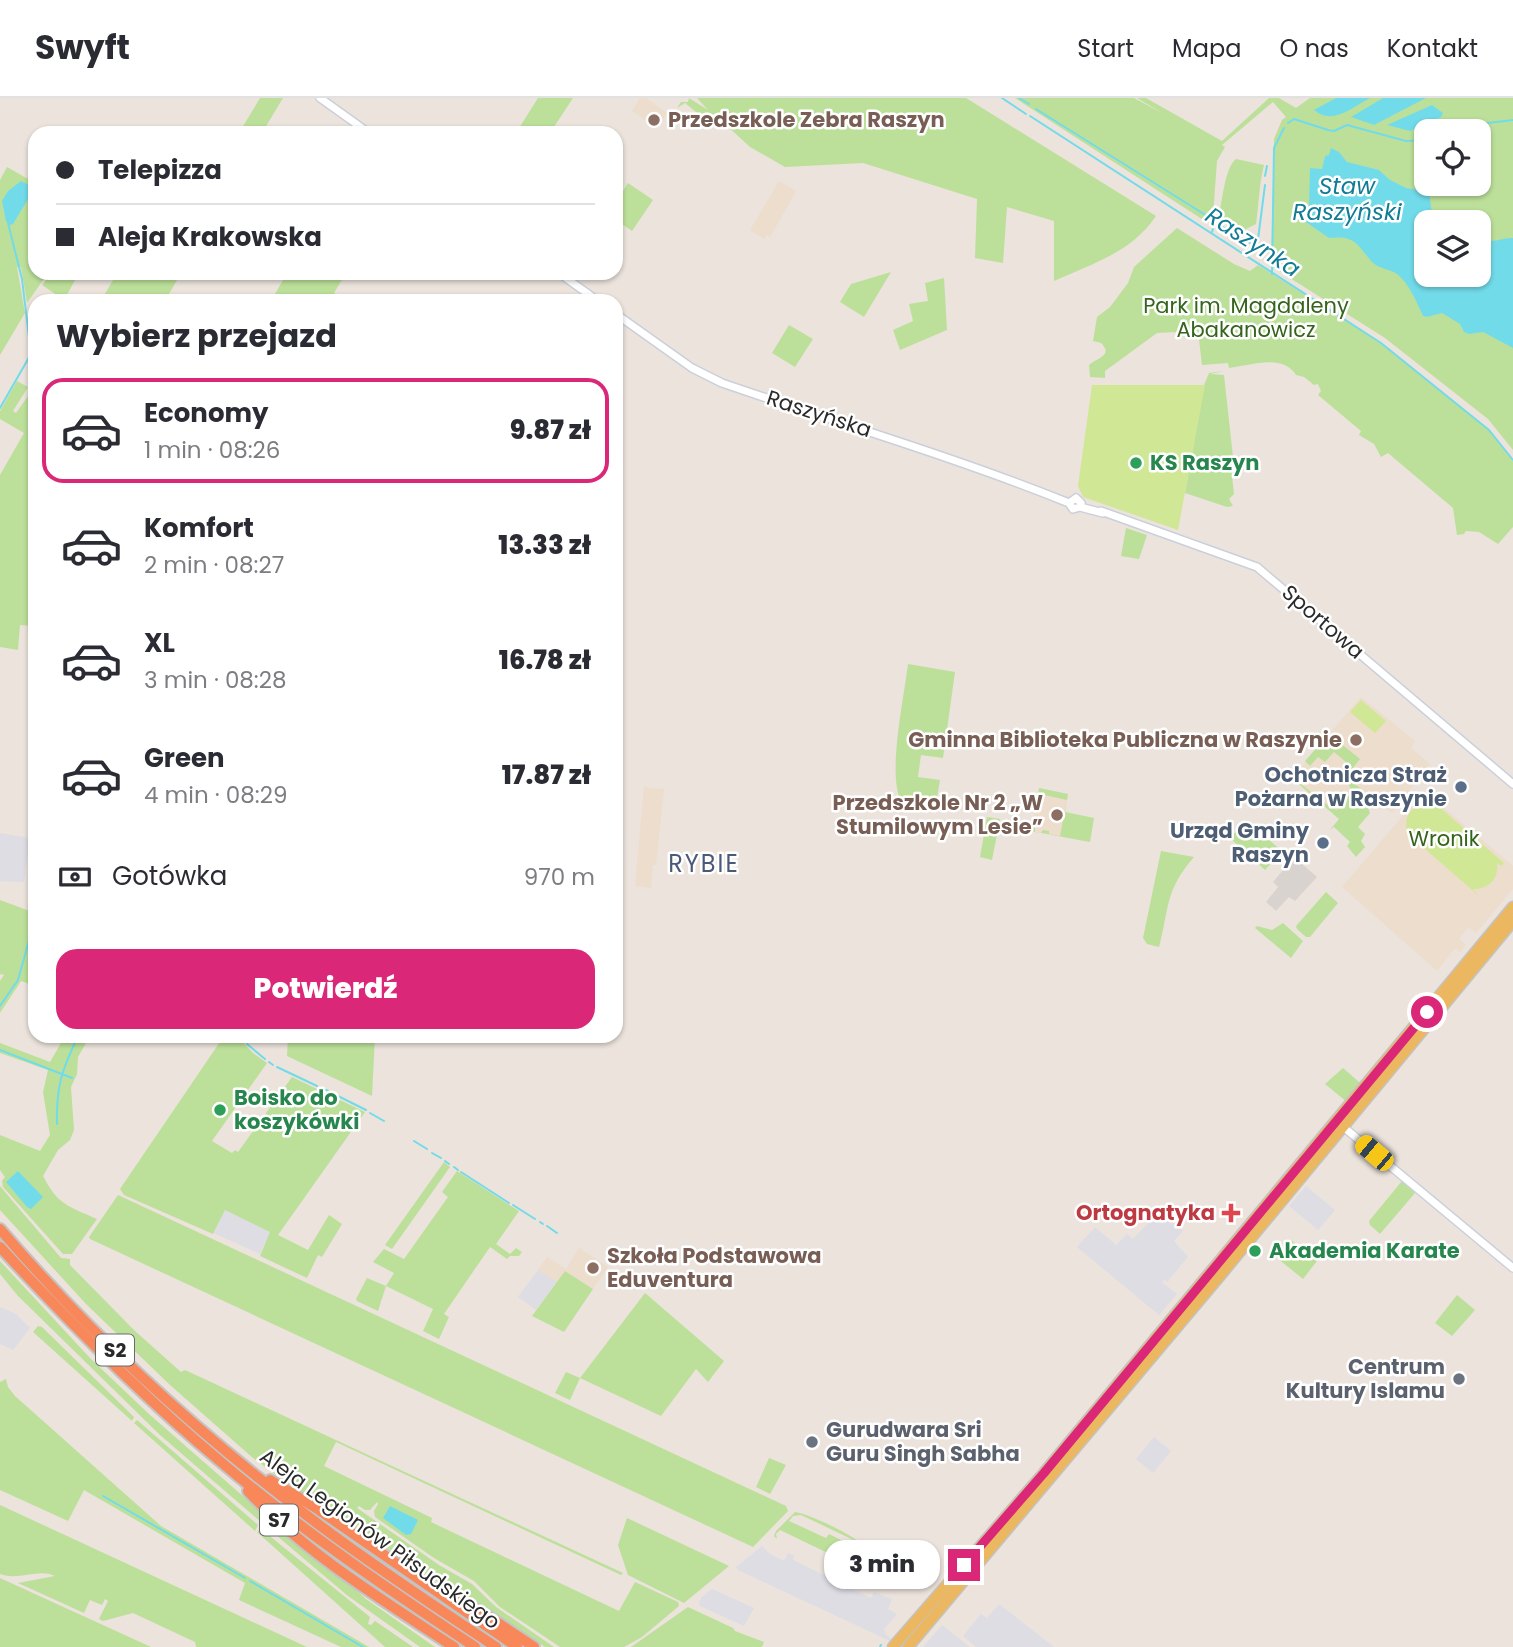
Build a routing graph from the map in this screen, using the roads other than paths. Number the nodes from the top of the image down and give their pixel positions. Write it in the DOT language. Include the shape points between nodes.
graph roads {
  1 [pos="320,98"];
  2 [pos="359,126"];
  3 [pos="569,280"];
  4 [pos="588,294"];
  5 [pos="623,319"];
  6 [pos="1081,505"];
  7 [pos="1513,784"];
  8 [pos="1513,907"];
  9 [pos="1513,921"];
  10 [pos="1340,1124"];
  11 [pos="0,1229"];
  12 [pos="0,1247"];
  13 [pos="1513,1268"];
  14 [pos="240,1462"];
  15 [pos="223,1464"];
  16 [pos="407,1573"];
  17 [pos="425,1628"];
  18 [pos="446,1647"];
  19 [pos="454,1647"];
  20 [pos="475,1647"];
  21 [pos="496,1647"];
  22 [pos="517,1647"];
  23 [pos="534,1647"];
  24 [pos="893,1647"];
  25 [pos="908,1647"];
  1 -- 2 [label="street"];
  3 -- 4 [label="street"];
  5 -- 6 [label="street, Raszyńska" via="692,368 722,383 1070,501 1078,498"];
  6 -- 7 [label="street, Sportowa" via="1257,567"];
  8 -- 10 [label="main road"];
  9 -- 10 [label="main road"];
  10 -- 13 [label="street"];
  10 -- 24 [label="main road"];
  10 -- 25 [label="main road"];
  11 -- 14 [label="highway, Aleja Legionów Piłsudskiego / S2" via="124,1359"];
  12 -- 15 [label="highway, Aleja Legionów Piłsudskiego / S2" via="93,1345"];
  14 -- 16 [label="highway, S7"];
  14 -- 21 [label="highway, Aleja Legionów Piłsudskiego / S2" via="350,1548"];
  15 -- 17 [label="highway, S7" via="299,1539"];
  15 -- 20 [label="highway, Aleja Legionów Piłsudskiego / S2" via="344,1557"];
  16 -- 22 [label="highway, S7"];
  16 -- 23 [label="highway" via="483,1613"];
  17 -- 18 [label="highway"];
  17 -- 19 [label="highway, S7"];
}
